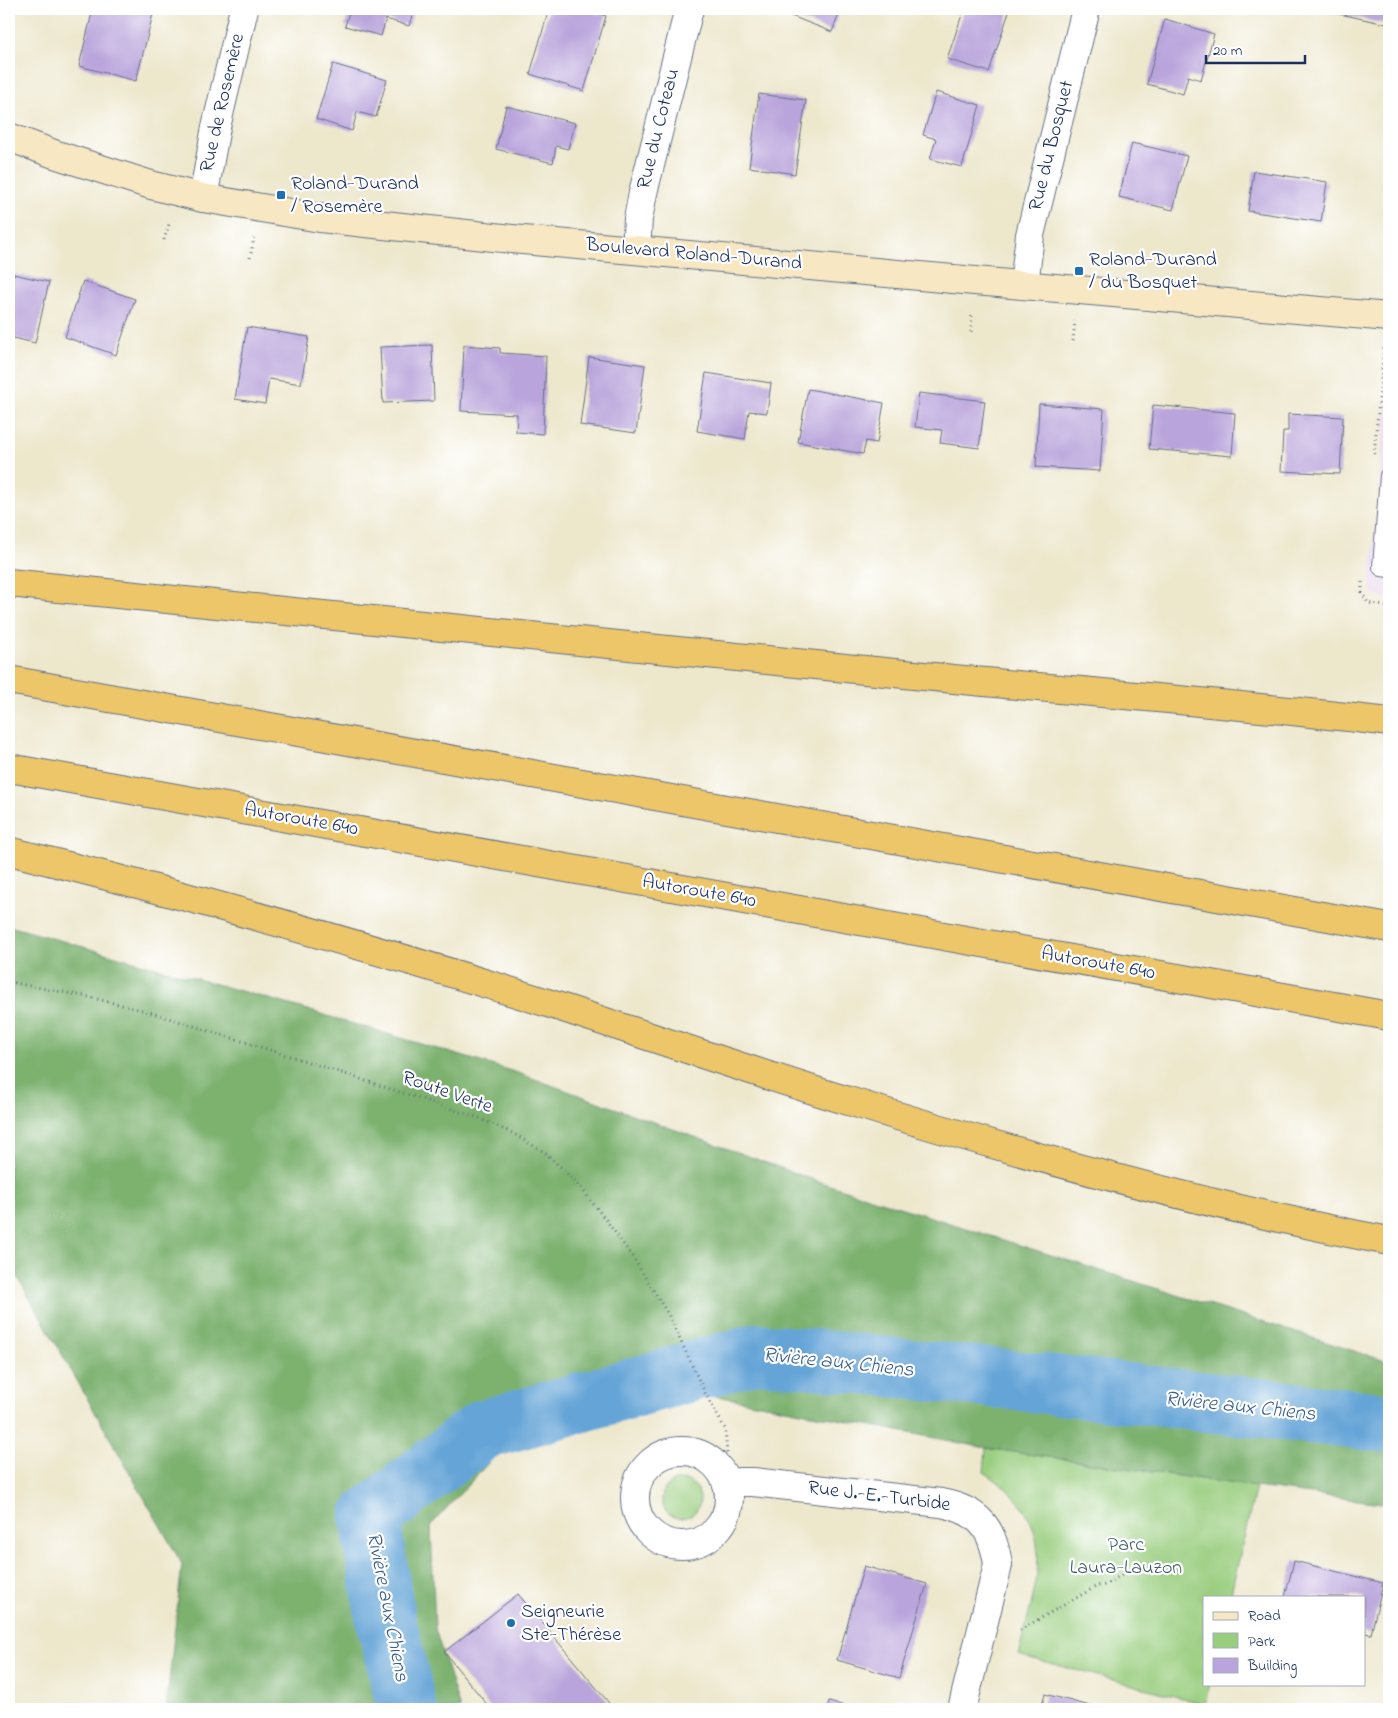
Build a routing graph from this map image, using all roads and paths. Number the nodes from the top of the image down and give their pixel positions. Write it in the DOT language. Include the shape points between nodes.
graph roads {
  1 [pos="244,9"];
  2 [pos="689,9"];
  3 [pos="1086,9"];
  4 [pos="9,137"];
  5 [pos="203,198"];
  6 [pos="172,215"];
  7 [pos="255,233"];
  8 [pos="164,240"];
  9 [pos="636,250"];
  10 [pos="250,258"];
  11 [pos="1024,285"];
  12 [pos="972,312"];
  13 [pos="1389,316"];
  14 [pos="1075,321"];
  15 [pos="971,332"];
  16 [pos="1073,341"];
  17 [pos="1389,476"];
  18 [pos="1389,568"];
  19 [pos="9,583"];
  20 [pos="9,680"];
  21 [pos="1389,722"];
  22 [pos="9,768"];
  23 [pos="9,851"];
  24 [pos="1389,928"];
  25 [pos="9,982"];
  26 [pos="1389,1016"];
  27 [pos="1389,1241"];
  28 [pos="726,1436"];
  29 [pos="727,1485"];
  30 [pos="1145,1562"];
  31 [pos="1020,1630"];
  32 [pos="962,1709"];
  1 -- 5 [label="street, Rue de Rosemère"];
  2 -- 9 [label="street, Rue du Coteau" via="643,193"];
  3 -- 11 [label="street, Rue du Bosquet" via="1030,235"];
  4 -- 5 [label="street, Boulevard Roland-Durand" via="89,166"];
  5 -- 9 [label="street, Boulevard Roland-Durand" via="354,222"];
  6 -- 8 [label="path"];
  7 -- 10 [label="path"];
  9 -- 11 [label="street, Boulevard Roland-Durand"];
  11 -- 13 [label="street, Boulevard Roland-Durand"];
  12 -- 15 [label="path"];
  14 -- 16 [label="path"];
  17 -- 18 [label="lane" via="1382,567"];
  19 -- 21 [label="highway" via="927,676 1257,706"];
  20 -- 24 [label="highway"];
  22 -- 26 [label="highway, Autoroute 640"];
  23 -- 27 [label="highway" via="388,954 847,1101 1040,1158 1201,1200"];
  25 -- 28 [label="path, Route Verte" via="89,997 198,1027 479,1118 544,1152 582,1189 634,1259 668,1314"];
  29 -- 32 [label="street, Rue J.-E.-Turbide" via="753,1482 941,1504 959,1507 979,1518 994,1543 998,1565"];
  30 -- 31 [label="path"];
}
